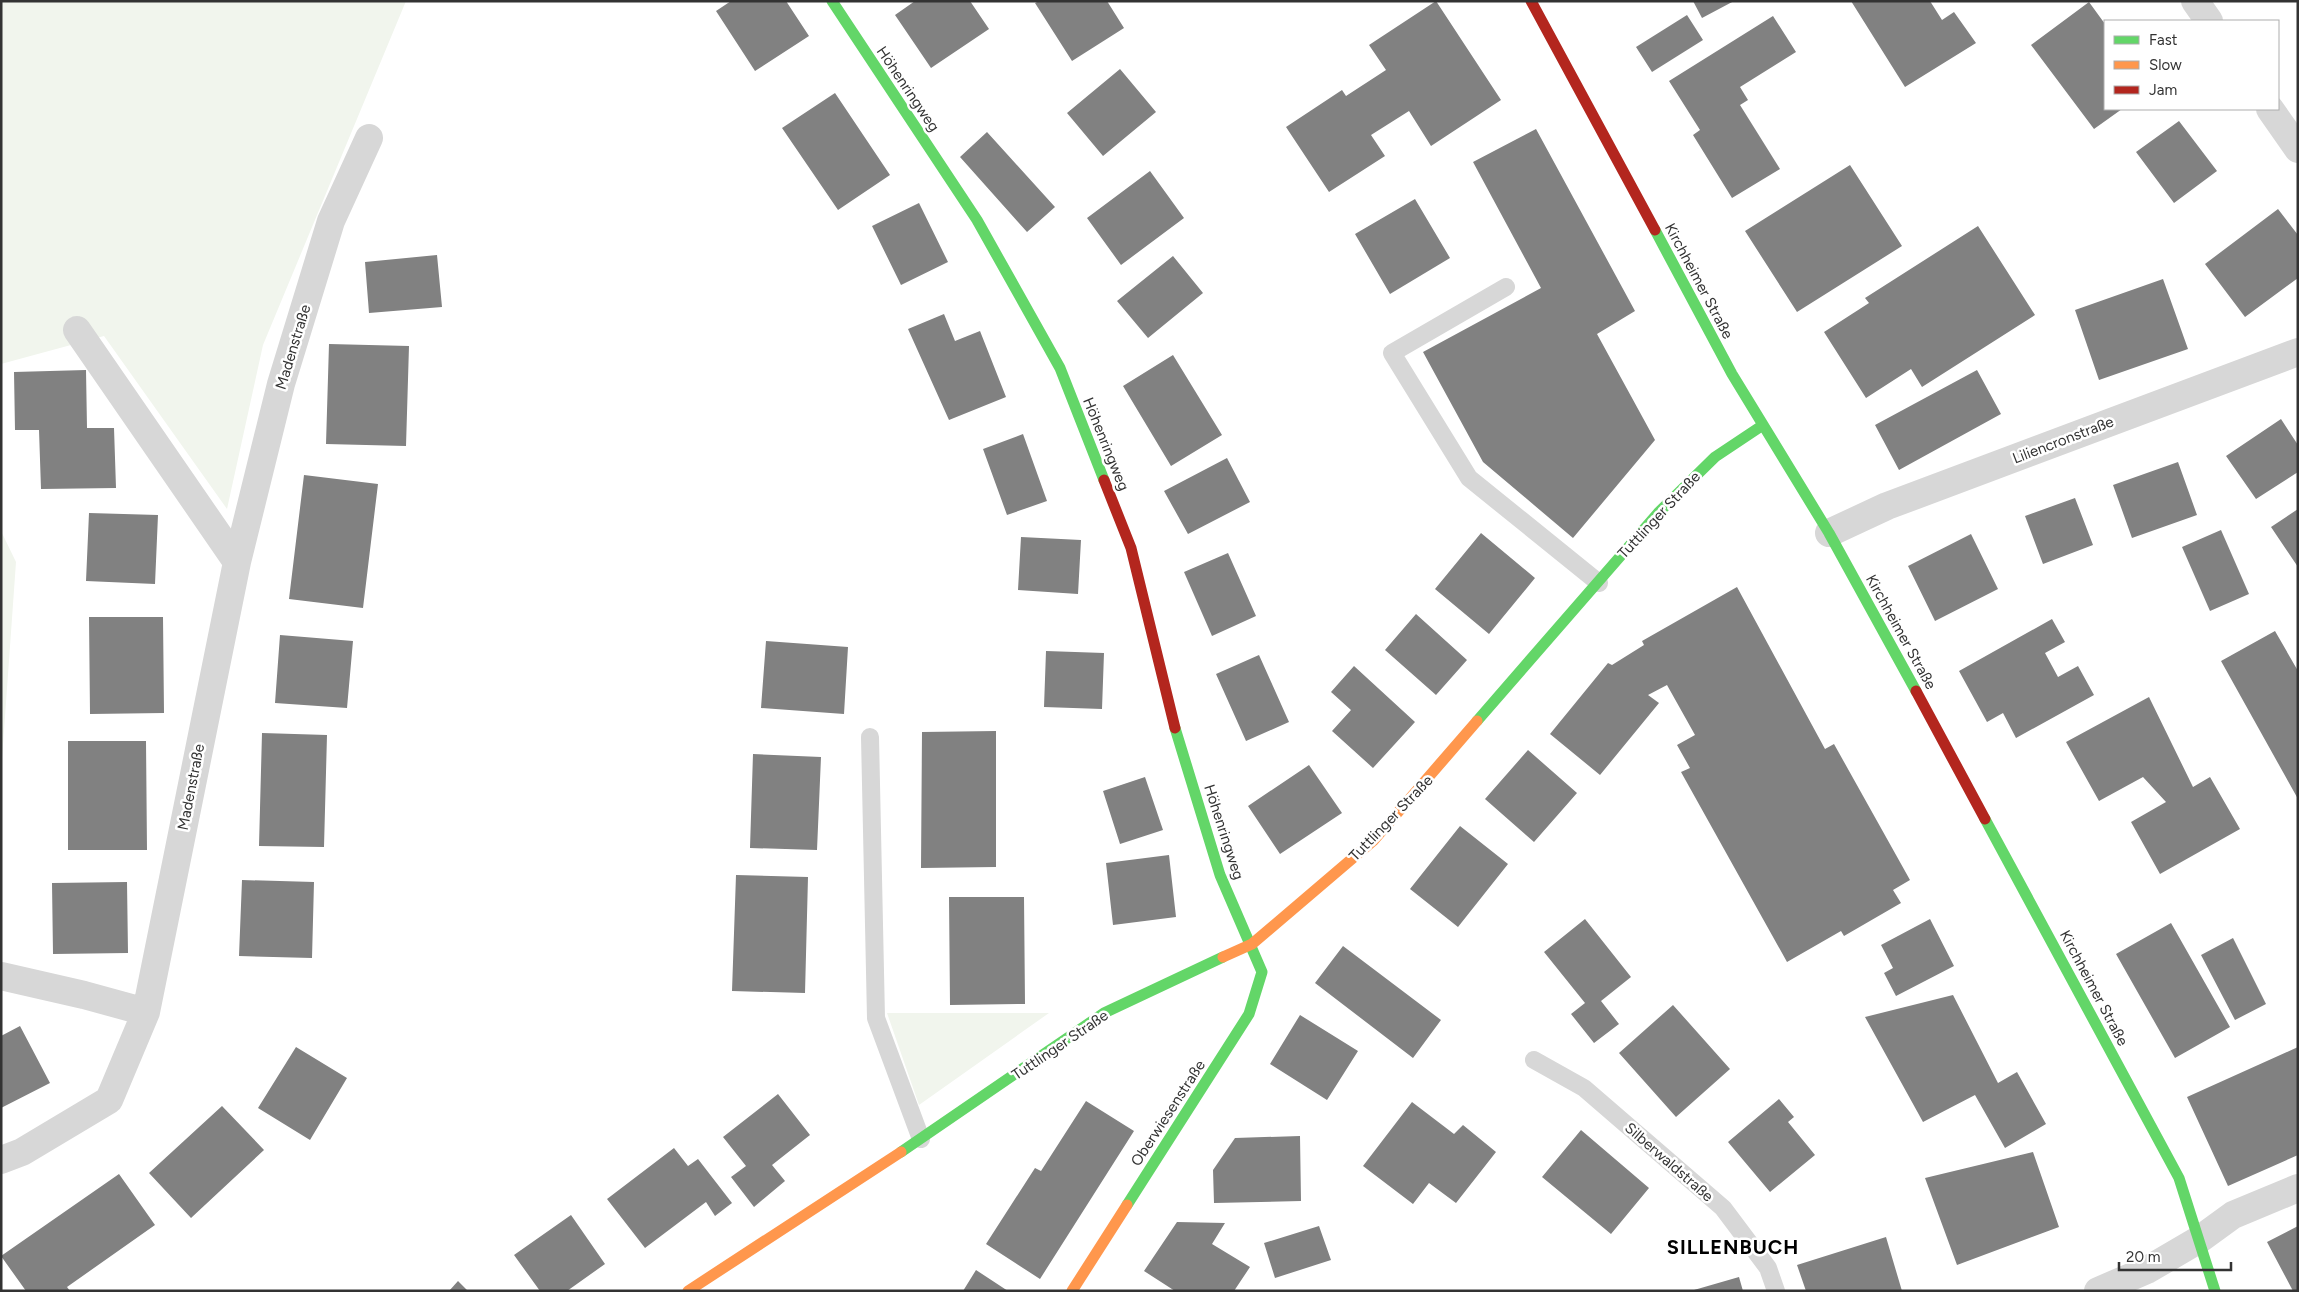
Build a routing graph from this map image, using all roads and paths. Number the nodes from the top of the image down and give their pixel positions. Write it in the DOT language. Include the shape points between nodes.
graph roads {
  1 [pos="832,1"];
  2 [pos="1531,1"];
  3 [pos="2195,1"];
  4 [pos="2208,20"];
  5 [pos="2271,110"];
  6 [pos="369,138"];
  7 [pos="2298,149"];
  8 [pos="1506,287"];
  9 [pos="77,330"];
  10 [pos="2298,352"];
  11 [pos="1763,425"];
  12 [pos="1829,533"];
  13 [pos="237,562"];
  14 [pos="1598,583"];
  15 [pos="870,737"];
  16 [pos="1252,944"];
  17 [pos="1,976"];
  18 [pos="146,1012"];
  19 [pos="1534,1060"];
  20 [pos="921,1139"];
  21 [pos="1,1160"];
  22 [pos="2298,1188"];
  23 [pos="2200,1239"];
  24 [pos="688,1291"];
  25 [pos="1072,1291"];
  26 [pos="1776,1291"];
  27 [pos="2098,1291"];
  28 [pos="2215,1291"];
  1 -- 16 [label="street, Höhenringweg" via="977,220 1060,368 1131,548 1175,727 1214,856"];
  2 -- 11 [label="street, Kirchheimer Straße" via="1720,354"];
  3 -- 4 [label="street"];
  5 -- 7 [label="street"];
  6 -- 13 [label="street, Madenstraße" via="328,231 281,384"];
  8 -- 14 [label="lane" via="1392,353 1468,478"];
  9 -- 13 [label="street"];
  10 -- 12 [label="street, Liliencronstraße" via="1887,506"];
  11 -- 12 [label="street, Kirchheimer Straße"];
  11 -- 14 [label="street, Tuttlinger Straße" via="1700,470"];
  12 -- 23 [label="street, Kirchheimer Straße" via="2180,1178"];
  13 -- 18 [label="street, Madenstraße"];
  14 -- 16 [label="street, Tuttlinger Straße" via="1374,840"];
  15 -- 20 [label="lane" via="876,1018"];
  16 -- 20 [label="street, Tuttlinger Straße" via="1104,1013"];
  16 -- 25 [label="street, Oberwiesenstraße" via="1262,972 1249,1014"];
  17 -- 18 [label="street"];
  18 -- 21 [label="street, Madenstraße" via="109,1100 22,1152"];
  19 -- 26 [label="lane, Silberwaldstraße" via="1584,1088 1723,1208 1768,1268"];
  20 -- 24 [label="street, Tuttlinger Straße"];
  22 -- 23 [label="street" via="2233,1215"];
  23 -- 27 [label="street" via="2147,1270"];
  23 -- 28 [label="street, Kirchheimer Straße"];
}
